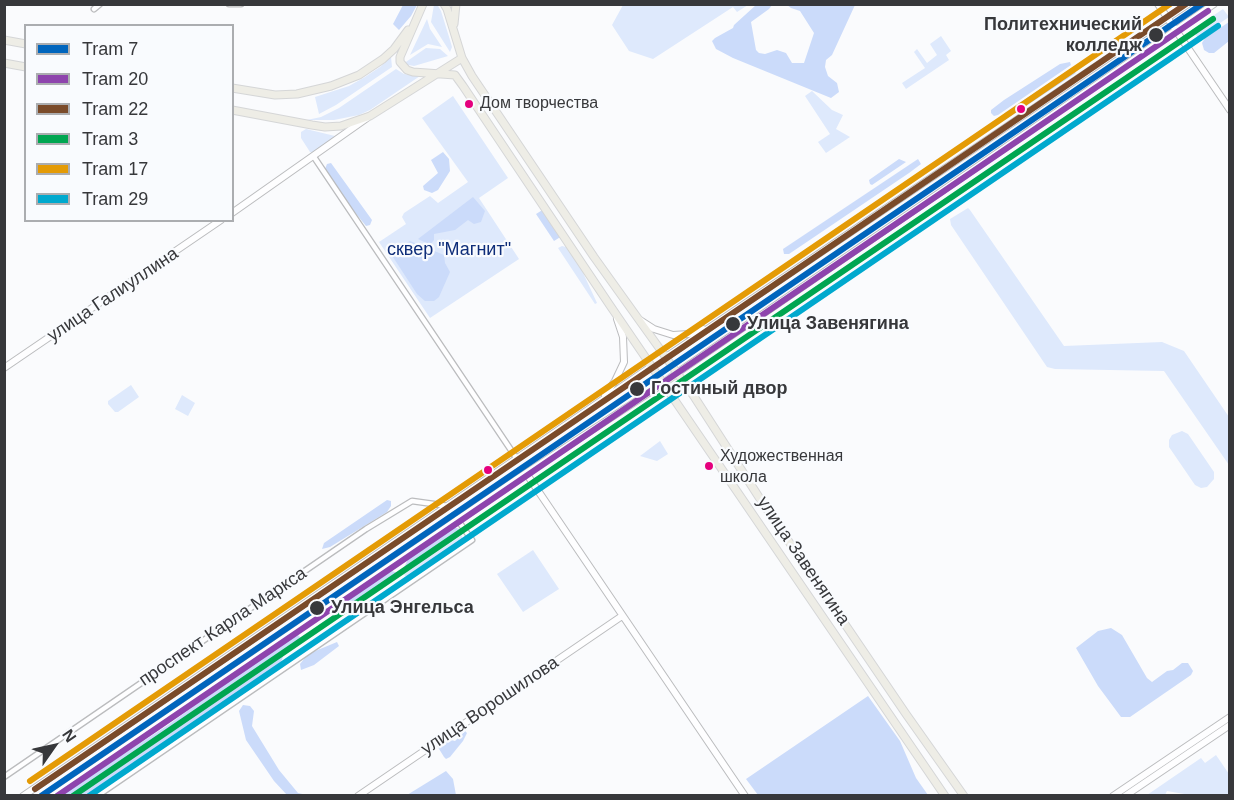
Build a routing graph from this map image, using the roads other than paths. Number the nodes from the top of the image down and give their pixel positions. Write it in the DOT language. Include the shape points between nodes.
graph roads {
  1 [pos="100,4"];
  2 [pos="229,4"];
  3 [pos="241,4"];
  4 [pos="423,4"];
  5 [pos="444,4"];
  6 [pos="456,4"];
  7 [pos="1158,4"];
  8 [pos="1188,4"];
  9 [pos="1214,4"];
  10 [pos="94,9"];
  11 [pos="1168,18"];
  12 [pos="416,21"];
  13 [pos="454,30"];
  14 [pos="1176,30"];
  15 [pos="4,40"];
  16 [pos="24,44"];
  17 [pos="462,58"];
  18 [pos="4,63"];
  19 [pos="24,67"];
  20 [pos="439,73"];
  21 [pos="234,88"];
  22 [pos="234,110"];
  23 [pos="1230,110"];
  24 [pos="370,116"];
  25 [pos="334,127"];
  26 [pos="341,138"];
  27 [pos="314,157"];
  28 [pos="234,212"];
  29 [pos="218,222"];
  30 [pos="615,313"];
  31 [pos="639,319"];
  32 [pos="712,325"];
  33 [pos="666,357"];
  34 [pos="652,366"];
  35 [pos="4,369"];
  36 [pos="677,373"];
  37 [pos="664,383"];
  38 [pos="601,401"];
  39 [pos="517,459"];
  40 [pos="526,473"];
  41 [pos="448,506"];
  42 [pos="457,519"];
  43 [pos="622,616"];
  44 [pos="1230,717"];
  45 [pos="1230,725"];
  46 [pos="4,777"];
  47 [pos="23,795"];
  48 [pos="52,795"];
  49 [pos="97,795"];
  50 [pos="358,795"];
  51 [pos="745,795"];
  52 [pos="945,795"];
  53 [pos="964,795"];
  54 [pos="1113,795"];
  55 [pos="1125,795"];
  1 -- 10 [label="street"];
  2 -- 3 [label="street"];
  4 -- 12 [label="main road"];
  5 -- 13 [label="main road"];
  6 -- 13 [label="main road"];
  7 -- 11 [label="main road"];
  8 -- 11 [label="main road"];
  9 -- 14 [label="main road"];
  11 -- 14 [label="main road"];
  11 -- 32 [label="main road"];
  12 -- 20 [label="main road" via="400,62 413,72"];
  12 -- 21 [label="main road" via="383,59 342,83 290,94"];
  13 -- 17 [label="main road"];
  14 -- 23 [label="main road"];
  14 -- 36 [label="main road"];
  15 -- 16 [label="main road"];
  17 -- 20 [label="main road"];
  17 -- 31 [label="main road, улица Завенягина"];
  18 -- 19 [label="main road"];
  20 -- 24 [label="main road"];
  20 -- 30 [label="main road, улица Завенягина" via="454,75 459,80"];
  22 -- 25 [label="main road"];
  24 -- 25 [label="main road"];
  24 -- 26 [label="main road"];
  25 -- 26 [label="main road"];
  26 -- 27 [label="main road"];
  27 -- 28 [label="main road"];
  27 -- 39 [label="street"];
  29 -- 35 [label="main road, улица Галиуллина"];
  30 -- 34 [label="main road, улица Завенягина"];
  30 -- 38 [label="main road" via="623,337 624,362"];
  31 -- 32 [label="main road" via="673,335 689,334"];
  31 -- 33 [label="main road, улица Завенягина"];
  32 -- 33 [label="main road"];
  33 -- 34 [label="main road"];
  33 -- 36 [label="main road, улица Завенягина"];
  34 -- 37 [label="main road, улица Завенягина"];
  34 -- 38 [label="main road"];
  36 -- 37 [label="main road"];
  36 -- 53 [label="main road, улица Завенягина"];
  37 -- 40 [label="main road"];
  37 -- 52 [label="main road, улица Завенягина"];
  38 -- 39 [label="main road"];
  39 -- 41 [label="main road"];
  40 -- 42 [label="main road"];
  40 -- 43 [label="main road"];
  41 -- 46 [label="street, проспект Карла Маркса" via="412,501"];
  41 -- 47 [label="main road"];
  42 -- 48 [label="main road"];
  42 -- 49 [label="street" via="472,540"];
  43 -- 50 [label="main road, улица Ворошилова"];
  43 -- 51 [label="main road"];
  44 -- 54 [label="main road"];
  45 -- 55 [label="main road"];
}
